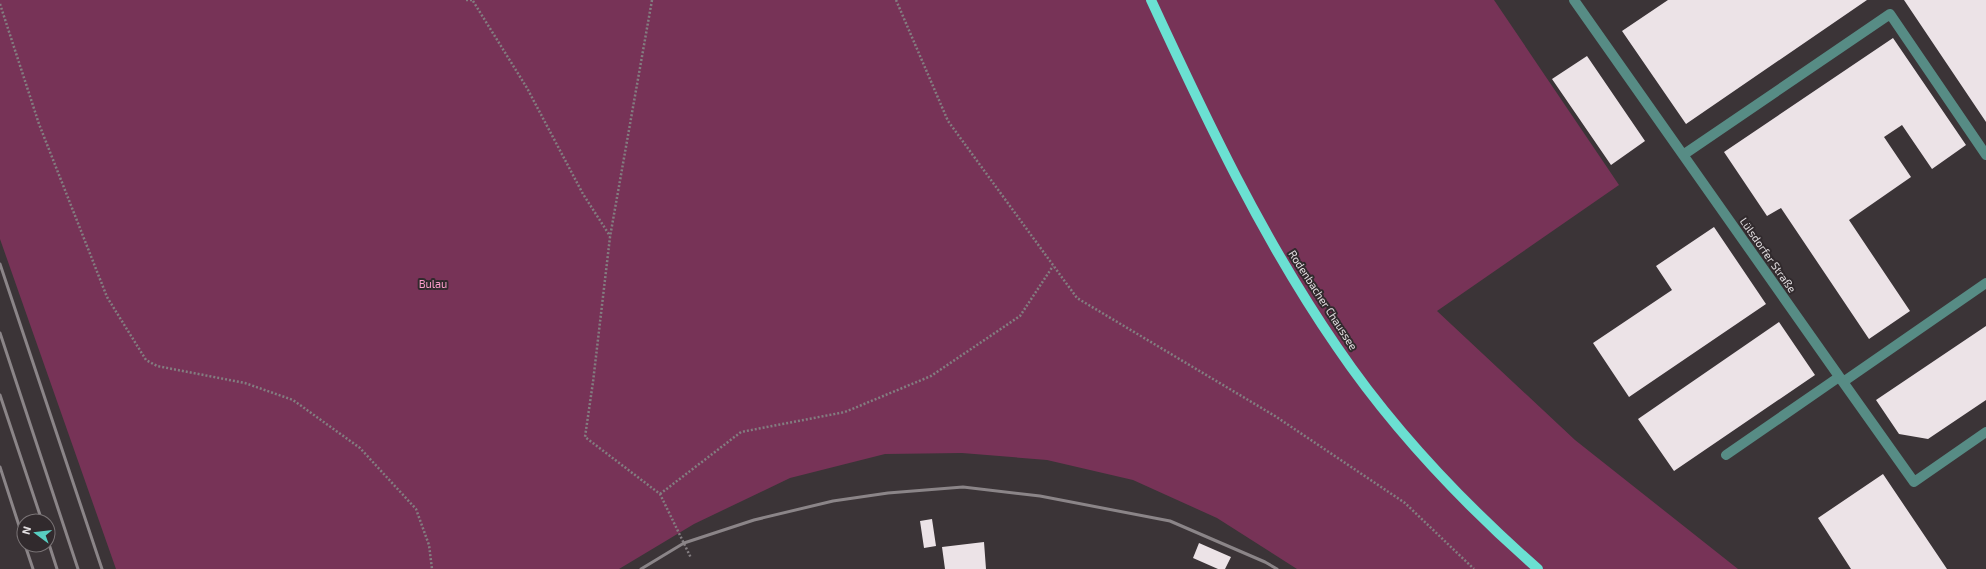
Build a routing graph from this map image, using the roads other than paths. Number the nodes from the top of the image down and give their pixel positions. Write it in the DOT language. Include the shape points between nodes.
graph roads {
  1 [pos="1151,0"];
  2 [pos="1574,0"];
  3 [pos="1683,155"];
  4 [pos="1986,155"];
  5 [pos="1986,283"];
  6 [pos="1841,380"];
  7 [pos="1986,432"];
  8 [pos="1726,455"];
  9 [pos="1538,569"];
  1 -- 9 [label="main road, Rodenbacher Chaussee" via="1241,188 1337,348 1439,475 1495,531"];
  2 -- 3 [label="lane, Lülsdorfer Straße"];
  3 -- 4 [label="lane" via="1890,14"];
  3 -- 6 [label="lane, Lülsdorfer Straße"];
  5 -- 6 [label="lane"];
  6 -- 7 [label="lane, Lülsdorfer Straße" via="1914,482"];
  6 -- 8 [label="lane"];
}
